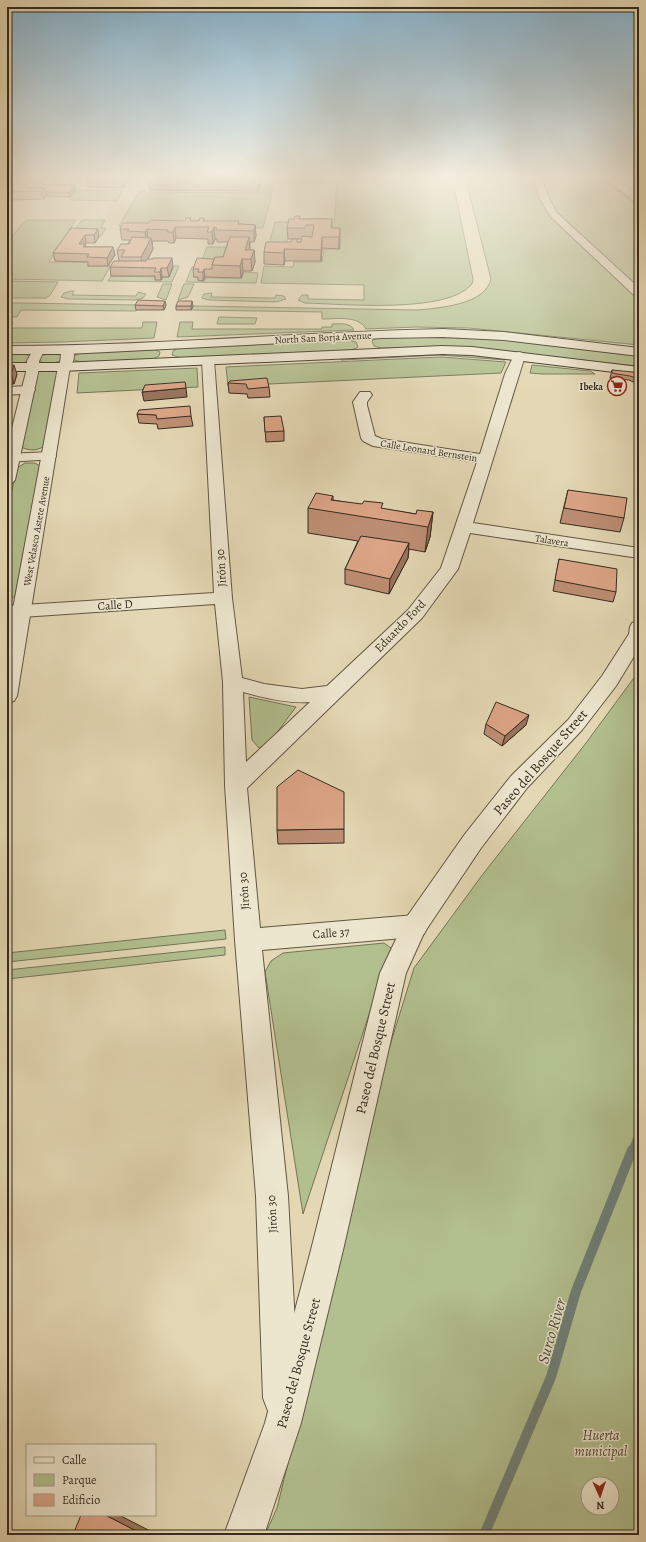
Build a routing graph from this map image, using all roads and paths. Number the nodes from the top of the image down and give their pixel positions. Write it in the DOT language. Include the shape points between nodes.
graph roads {
  1 [pos="591,249"];
  2 [pos="639,294"];
  3 [pos="362,336"];
  4 [pos="166,345"];
  5 [pos="7,350"];
  6 [pos="67,350"];
  7 [pos="38,351"];
  8 [pos="369,352"];
  9 [pos="639,352"];
  10 [pos="519,356"];
  11 [pos="208,360"];
  12 [pos="166,362"];
  13 [pos="7,367"];
  14 [pos="64,367"];
  15 [pos="33,370"];
  16 [pos="639,370"];
  17 [pos="7,372"];
  18 [pos="28,390"];
  19 [pos="7,391"];
  20 [pos="365,395"];
  21 [pos="49,456"];
  22 [pos="10,458"];
  23 [pos="486,459"];
  24 [pos="7,480"];
  25 [pos="464,527"];
  26 [pos="639,553"];
  27 [pos="223,598"];
  28 [pos="14,612"];
  29 [pos="639,627"];
  30 [pos="233,682"];
  31 [pos="332,693"];
  32 [pos="7,696"];
  33 [pos="236,786"];
  34 [pos="415,926"];
  35 [pos="248,940"];
  36 [pos="282,1423"];
  37 [pos="244,1535"];
  1 -- 2 [label="street"];
  3 -- 4 [label="street, North San Borja Avenue"];
  3 -- 8 [label="street"];
  3 -- 9 [label="street, North San Borja Avenue" via="443,333 504,336"];
  4 -- 6 [label="street, North San Borja Avenue"];
  4 -- 12 [label="street"];
  5 -- 7 [label="street, North San Borja Avenue"];
  6 -- 7 [label="street, North San Borja Avenue"];
  6 -- 14 [label="street, West Velasco Astete Avenue" via="68,360"];
  7 -- 15 [label="street" via="33,361"];
  8 -- 10 [label="street, North San Borja Avenue" via="442,350"];
  8 -- 11 [label="street, North San Borja Avenue"];
  10 -- 16 [label="street, North San Borja Avenue"];
  10 -- 23 [label="street, Eduardo Ford"];
  11 -- 12 [label="street, North San Borja Avenue"];
  11 -- 27 [label="street, Jirón 30"];
  12 -- 14 [label="street, North San Borja Avenue"];
  13 -- 15 [label="street"];
  14 -- 15 [label="street, North San Borja Avenue"];
  14 -- 21 [label="street, West Velasco Astete Avenue"];
  15 -- 17 [label="street"];
  15 -- 18 [label="street"];
  18 -- 19 [label="street"];
  18 -- 22 [label="street"];
  20 -- 23 [label="street, Calle Leonard Bernstein" via="360,405 368,438 373,441"];
  21 -- 22 [label="street"];
  21 -- 28 [label="street, West Velasco Astete Avenue"];
  22 -- 24 [label="street"];
  23 -- 25 [label="street, Eduardo Ford"];
  25 -- 26 [label="street, Talavera"];
  25 -- 31 [label="street, Eduardo Ford" via="448,569 415,614"];
  27 -- 28 [label="street, Calle D"];
  27 -- 30 [label="street, Jirón 30"];
  28 -- 32 [label="street, West Velasco Astete Avenue"];
  29 -- 34 [label="street, Paseo del Bosque Street" via="638,634 609,681 575,725 519,782 473,841"];
  30 -- 31 [label="street" via="264,691 302,696"];
  30 -- 33 [label="street, Jirón 30"];
  31 -- 33 [label="street, Eduardo Ford"];
  33 -- 35 [label="street, Jirón 30"];
  34 -- 35 [label="street, Calle 37"];
  34 -- 36 [label="street, Paseo del Bosque Street" via="393,973 327,1250"];
  35 -- 36 [label="street, Jirón 30" via="272,1196"];
  36 -- 37 [label="street, Paseo del Bosque Street"];
}
